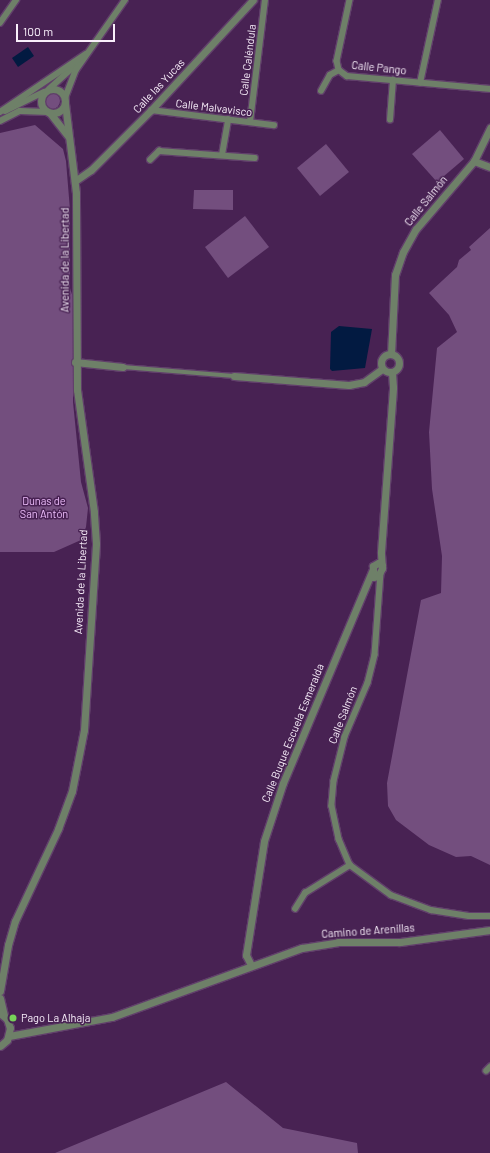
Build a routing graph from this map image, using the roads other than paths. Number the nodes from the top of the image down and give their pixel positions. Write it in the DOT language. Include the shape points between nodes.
graph roads {
  1 [pos="16,0"];
  2 [pos="126,0"];
  3 [pos="253,0"];
  4 [pos="265,0"];
  5 [pos="350,0"];
  6 [pos="438,0"];
  7 [pos="0,23"];
  8 [pos="89,52"];
  9 [pos="80,58"];
  10 [pos="339,70"];
  11 [pos="393,80"];
  12 [pos="420,83"];
  13 [pos="490,89"];
  14 [pos="46,91"];
  15 [pos="321,91"];
  16 [pos="65,101"];
  17 [pos="151,110"];
  18 [pos="0,112"];
  19 [pos="49,113"];
  20 [pos="0,120"];
  21 [pos="228,120"];
  22 [pos="390,120"];
  23 [pos="250,122"];
  24 [pos="274,125"];
  25 [pos="490,128"];
  26 [pos="68,136"];
  27 [pos="222,155"];
  28 [pos="255,158"];
  29 [pos="150,160"];
  30 [pos="474,161"];
  31 [pos="490,167"];
  32 [pos="75,181"];
  33 [pos="391,354"];
  34 [pos="76,362"];
  35 [pos="123,367"];
  36 [pos="382,369"];
  37 [pos="392,372"];
  38 [pos="234,376"];
  39 [pos="381,552"];
  40 [pos="382,568"];
  41 [pos="373,573"];
  42 [pos="379,586"];
  43 [pos="350,865"];
  44 [pos="295,910"];
  45 [pos="490,916"];
  46 [pos="490,930"];
  47 [pos="251,965"];
  48 [pos="0,991"];
  49 [pos="0,998"];
  50 [pos="2,1015"];
  51 [pos="10,1032"];
  52 [pos="0,1046"];
  1 -- 7 [label="street"];
  2 -- 8 [label="street"];
  3 -- 17 [label="street, Calle las Yucas"];
  4 -- 23 [label="street, Calle Caléndula"];
  5 -- 10 [label="street, Calle Pango" via="337,62"];
  6 -- 12 [label="street"];
  8 -- 9 [label="street"];
  8 -- 16 [label="street" via="71,80"];
  9 -- 14 [label="street" via="70,73"];
  9 -- 18 [label="street"];
  10 -- 11 [label="street, Calle Pango" via="347,76"];
  10 -- 15 [label="street" via="330,75"];
  11 -- 12 [label="street, Calle Pango"];
  11 -- 22 [label="street"];
  12 -- 13 [label="street, Calle Pango"];
  14 -- 16 [label="street" via="60,91"];
  14 -- 18 [label="street" via="21,106"];
  14 -- 19 [label="street" via="41,106"];
  16 -- 19 [label="street" via="59,112"];
  16 -- 26 [label="street, Avenida de la Libertad"];
  17 -- 21 [label="street, Calle Malvavisco"];
  17 -- 32 [label="street, Calle las Yucas" via="91,170"];
  19 -- 20 [label="street" via="20,111"];
  19 -- 26 [label="street, Avenida de la Libertad"];
  21 -- 23 [label="street, Calle Malvavisco"];
  21 -- 27 [label="street"];
  23 -- 24 [label="street, Calle Malvavisco"];
  25 -- 30 [label="street, Calle Salmón"];
  26 -- 32 [label="street, Avenida de la Libertad"];
  27 -- 28 [label="street"];
  27 -- 29 [label="street" via="159,151"];
  30 -- 31 [label="street"];
  30 -- 33 [label="street, Calle Salmón" via="416,229 403,252 395,275"];
  32 -- 34 [label="street, Avenida de la Libertad"];
  33 -- 36 [label="street" via="382,357"];
  33 -- 37 [label="street" via="397,357 399,363 397,369"];
  34 -- 35 [label="street"];
  34 -- 48 [label="street, Avenida de la Libertad" via="78,409 94,512 96,543 84,730 72,791 58,829 15,921"];
  35 -- 38 [label="street"];
  36 -- 37 [label="street"];
  36 -- 38 [label="street" via="364,382 349,385"];
  37 -- 39 [label="street"];
  39 -- 40 [label="street"];
  39 -- 41 [label="street, Calle Buque Escuela Esmeralda"];
  40 -- 41 [label="street" via="378,576"];
  40 -- 41 [label="street" via="378,563"];
  40 -- 42 [label="street, Calle Salmón"];
  41 -- 42 [label="street"];
  41 -- 47 [label="street, Calle Buque Escuela Esmeralda" via="283,783 264,841 246,955"];
  42 -- 43 [label="street, Calle Salmón" via="375,655 368,683 345,737 334,780 332,806"];
  43 -- 44 [label="street" via="305,893"];
  43 -- 45 [label="street" via="391,895 431,910 468,916"];
  46 -- 47 [label="street, Camino de Arenillas" via="400,942 338,942 302,948"];
  47 -- 51 [label="street, Camino de Arenillas" via="112,1017 57,1029"];
  49 -- 50 [label="street"];
  50 -- 51 [label="street"];
  51 -- 52 [label="street"];
}
